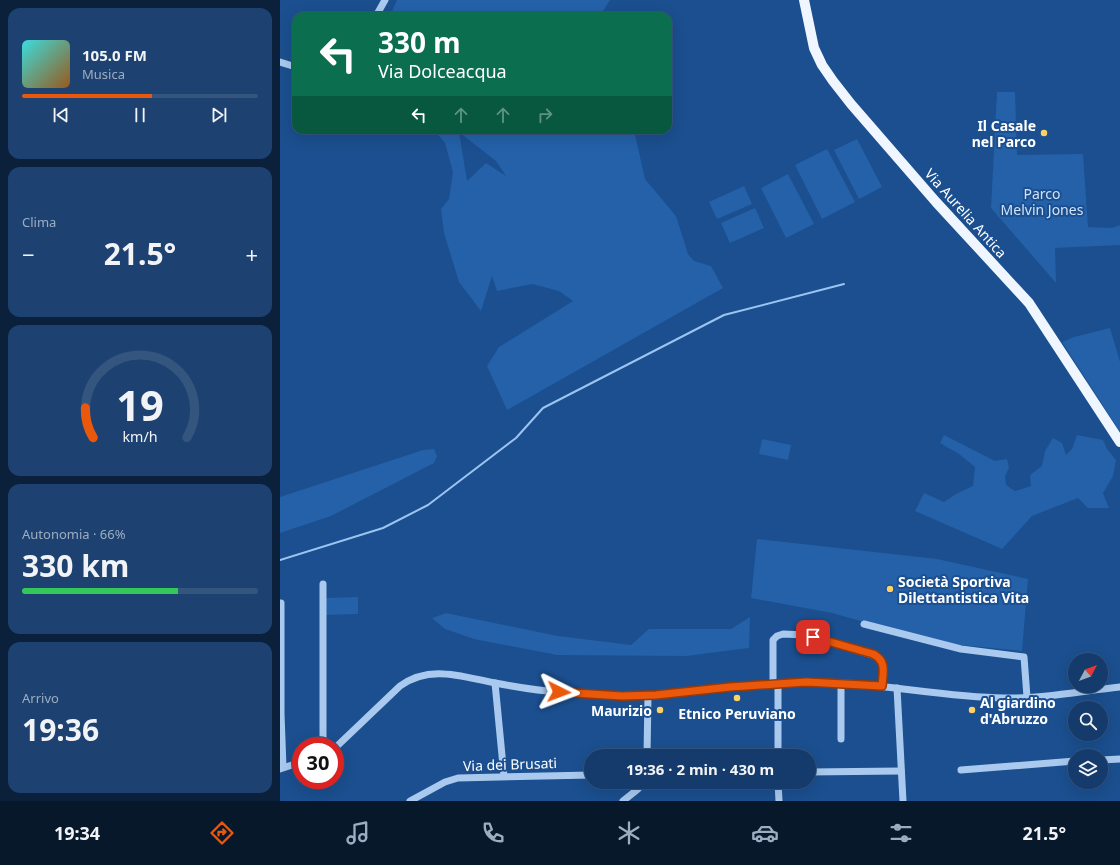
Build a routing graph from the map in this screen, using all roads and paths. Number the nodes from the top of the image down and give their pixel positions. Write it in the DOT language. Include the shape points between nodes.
graph roads {
  1 [pos="385,0"];
  2 [pos="804,0"];
  3 [pos="378,12"];
  4 [pos="280,62"];
  5 [pos="292,66"];
  6 [pos="1120,442"];
  7 [pos="323,584"];
  8 [pos="281,603"];
  9 [pos="864,624"];
  10 [pos="495,683"];
  11 [pos="775,683"];
  12 [pos="841,683"];
  13 [pos="882,686"];
  14 [pos="1120,687"];
  15 [pos="897,688"];
  16 [pos="648,695"];
  17 [pos="1027,697"];
  18 [pos="323,737"];
  19 [pos="344,739"];
  20 [pos="841,739"];
  21 [pos="647,749"];
  22 [pos="778,749"];
  23 [pos="1120,759"];
  24 [pos="1108,760"];
  25 [pos="1068,762"];
  26 [pos="292,765"];
  27 [pos="281,768"];
  28 [pos="961,770"];
  29 [pos="901,771"];
  30 [pos="816,772"];
  31 [pos="584,774"];
  32 [pos="504,776"];
  33 [pos="638,789"];
  34 [pos="778,789"];
  35 [pos="410,801"];
  36 [pos="623,801"];
  37 [pos="779,801"];
  38 [pos="904,801"];
  1 -- 3 [label="street"];
  2 -- 6 [label="main road, Via Aurelia Antica" via="814,48 833,81 931,196 1029,303"];
  4 -- 5 [label="street"];
  7 -- 18 [label="street"];
  8 -- 27 [label="street"];
  9 -- 17 [label="street" via="961,649 1024,657"];
  10 -- 16 [label="street" via="559,692"];
  10 -- 19 [label="street" via="449,673 430,674 412,679 400,686"];
  10 -- 32 [label="street"];
  11 -- 12 [label="street"];
  11 -- 13 [label="street" via="773,640 779,635 788,634 813,637 875,656 884,666"];
  11 -- 16 [label="street"];
  11 -- 22 [label="street"];
  12 -- 13 [label="street"];
  12 -- 20 [label="street"];
  13 -- 15 [label="street"];
  14 -- 17 [label="street"];
  15 -- 17 [label="street" via="982,697"];
  15 -- 29 [label="street"];
  16 -- 21 [label="street"];
  23 -- 24 [label="street"];
  25 -- 28 [label="street"];
  26 -- 27 [label="street"];
  29 -- 30 [label="street"];
  29 -- 38 [label="street"];
  31 -- 32 [label="street, Via dei Brusati"];
  32 -- 35 [label="street, Via dei Brusati" via="456,778"];
  33 -- 36 [label="street"];
  34 -- 37 [label="street"];
}
